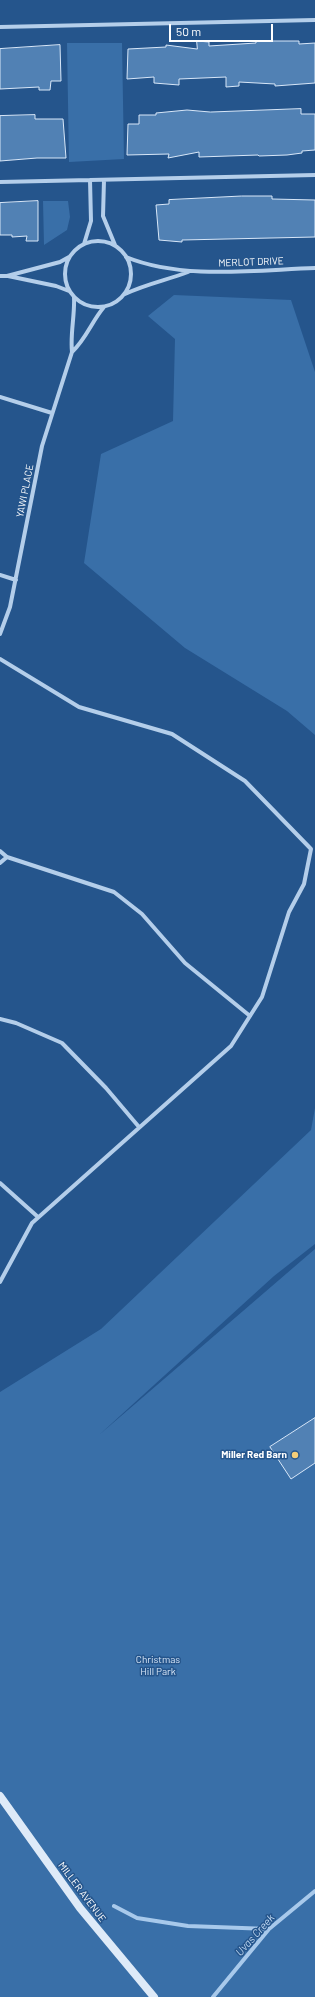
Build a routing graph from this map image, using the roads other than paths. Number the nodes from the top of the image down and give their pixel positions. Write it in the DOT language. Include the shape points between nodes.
graph roads {
  1 [pos="315,20"];
  2 [pos="0,27"];
  3 [pos="315,175"];
  4 [pos="90,180"];
  5 [pos="104,180"];
  6 [pos="0,182"];
  7 [pos="84,244"];
  8 [pos="116,246"];
  9 [pos="71,255"];
  10 [pos="126,257"];
  11 [pos="315,268"];
  12 [pos="188,272"];
  13 [pos="0,276"];
  14 [pos="7,276"];
  15 [pos="69,291"];
  16 [pos="125,294"];
  17 [pos="74,297"];
  18 [pos="105,306"];
  19 [pos="72,352"];
  20 [pos="0,397"];
  21 [pos="52,413"];
  22 [pos="0,575"];
  23 [pos="16,580"];
  24 [pos="0,634"];
  25 [pos="0,659"];
  26 [pos="0,851"];
  27 [pos="7,857"];
  28 [pos="0,862"];
  29 [pos="250,1016"];
  30 [pos="0,1019"];
  31 [pos="139,1127"];
  32 [pos="0,1183"];
  33 [pos="38,1217"];
  34 [pos="0,1282"];
  35 [pos="0,1796"];
  36 [pos="154,1997"];
  1 -- 2 [label="street"];
  3 -- 5 [label="street"];
  4 -- 5 [label="street"];
  4 -- 6 [label="street"];
  4 -- 7 [label="street" via="91,221"];
  5 -- 8 [label="street, MERLOT DRIVE" via="103,216"];
  7 -- 8 [label="street" via="98,241"];
  7 -- 9 [label="street"];
  8 -- 10 [label="street, MERLOT DRIVE"];
  9 -- 14 [label="street" via="60,262"];
  9 -- 15 [label="street" via="64,275"];
  10 -- 12 [label="street, MERLOT DRIVE" via="152,266"];
  10 -- 16 [label="street, MERLOT DRIVE" via="131,277"];
  11 -- 12 [label="street, MERLOT DRIVE"];
  12 -- 16 [label="street, MERLOT DRIVE" via="144,285"];
  13 -- 14 [label="street"];
  14 -- 15 [label="street"];
  15 -- 17 [label="street"];
  16 -- 18 [label="street, MERLOT DRIVE" via="118,301"];
  17 -- 18 [label="street" via="91,307"];
  17 -- 19 [label="street"];
  18 -- 19 [label="street"];
  19 -- 21 [label="street, YAWI PLACE"];
  20 -- 21 [label="street"];
  21 -- 23 [label="street, YAWI PLACE" via="36,476"];
  22 -- 23 [label="street"];
  23 -- 24 [label="street, YAWI PLACE"];
  25 -- 29 [label="street" via="79,707 172,734 245,781 311,849 304,884 289,912 262,997"];
  26 -- 27 [label="street"];
  27 -- 28 [label="street"];
  27 -- 29 [label="street" via="114,892 142,914 185,963"];
  29 -- 31 [label="street" via="231,1046"];
  30 -- 31 [label="street" via="16,1023 62,1043 106,1088"];
  31 -- 33 [label="street"];
  32 -- 33 [label="street"];
  33 -- 34 [label="street" via="32,1223"];
  35 -- 36 [label="street, MILLER AVENUE" via="87,1917"];
}
